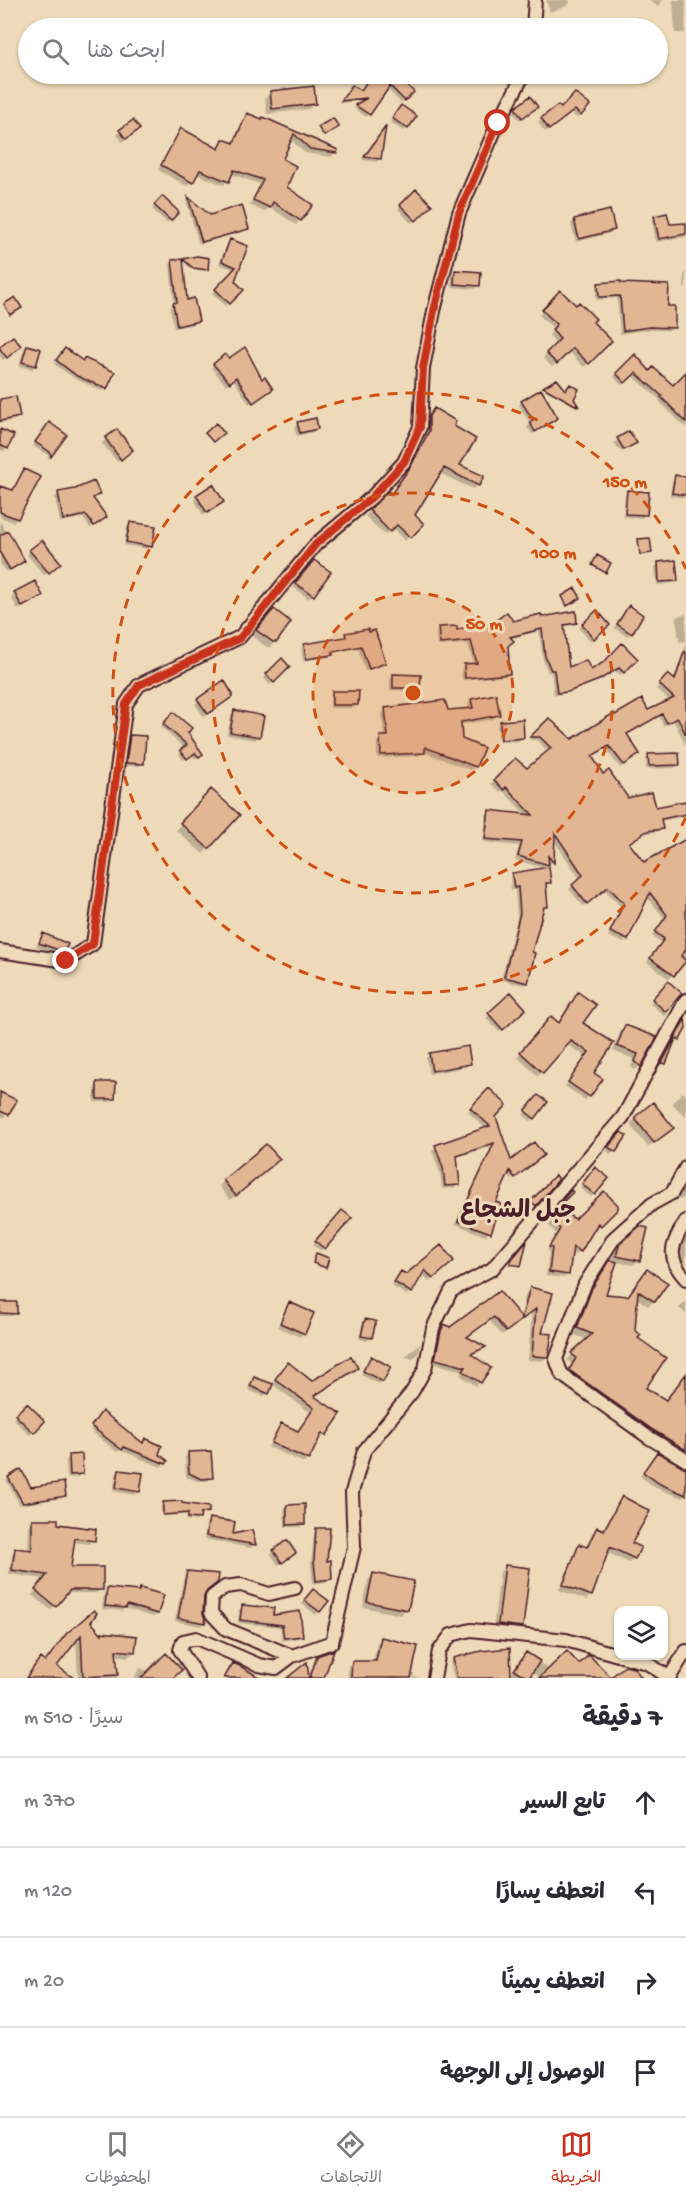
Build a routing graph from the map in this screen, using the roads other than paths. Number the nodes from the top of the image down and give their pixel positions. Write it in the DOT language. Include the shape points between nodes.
graph roads {
  1 [pos="535,0"];
  2 [pos="534,18"];
  3 [pos="519,84"];
  4 [pos="0,951"];
  5 [pos="686,1000"];
  6 [pos="686,1167"];
  7 [pos="686,1221"];
  8 [pos="686,1279"];
  9 [pos="686,1460"];
  10 [pos="295,1588"];
  11 [pos="686,1651"];
  12 [pos="614,1653"];
  13 [pos="292,1656"];
  14 [pos="636,1660"];
  15 [pos="198,1678"];
  16 [pos="434,1678"];
  17 [pos="670,1678"];
  1 -- 2 [label="street"];
  3 -- 4 [label="street" via="459,213 423,368 420,427 404,462 372,497 316,544 240,638 139,685 126,704 93,944 66,961"];
  5 -- 13 [label="street" via="623,1117 492,1269 451,1291 433,1328 425,1369 412,1392 364,1451 352,1492 354,1547 332,1642"];
  6 -- 9 [label="street" via="672,1193 652,1204 614,1238 585,1284 556,1359 562,1375"];
  7 -- 8 [label="street" via="672,1249 676,1268"];
  10 -- 13 [label="street" via="269,1594 241,1585 225,1587 212,1598 211,1613 226,1629"];
  11 -- 17 [label="street"];
  12 -- 16 [label="street" via="566,1640 471,1630 451,1635 439,1651"];
  13 -- 15 [label="street" via="276,1668 259,1665 196,1638 183,1641 180,1650"];
  14 -- 17 [label="street"];
}
